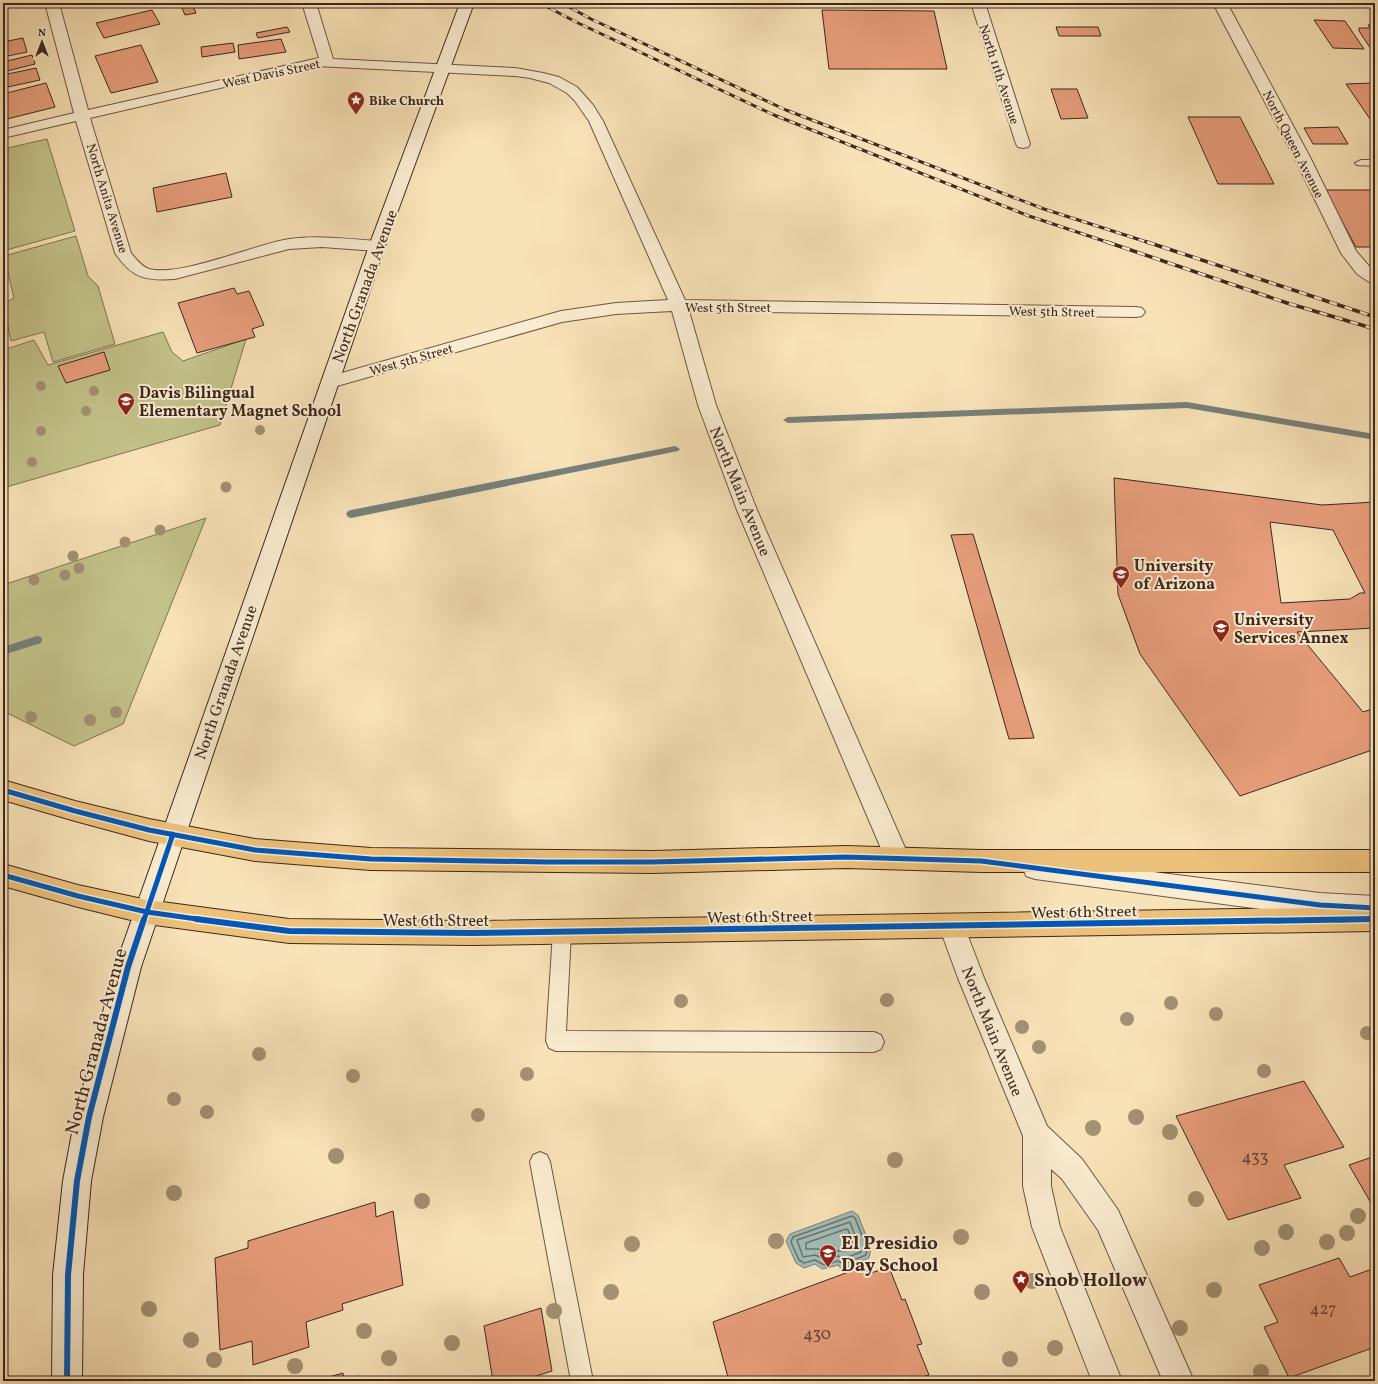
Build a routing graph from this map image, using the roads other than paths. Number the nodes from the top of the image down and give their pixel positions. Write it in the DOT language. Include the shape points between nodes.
graph roads {
  1 [pos="52,3"];
  2 [pos="309,3"];
  3 [pos="467,3"];
  4 [pos="978,3"];
  5 [pos="1220,3"];
  6 [pos="327,62"];
  7 [pos="443,67"];
  8 [pos="82,116"];
  9 [pos="596,122"];
  10 [pos="3,134"];
  11 [pos="1023,144"];
  12 [pos="1361,163"];
  13 [pos="1375,163"];
  14 [pos="377,246"];
  15 [pos="1375,278"];
  16 [pos="679,306"];
  17 [pos="1136,312"];
  18 [pos="330,382"];
  19 [pos="3,790"];
  20 [pos="173,834"];
  21 [pos="897,857"];
  22 [pos="981,861"];
  23 [pos="1375,861"];
  24 [pos="3,875"];
  25 [pos="1375,908"];
  26 [pos="147,912"];
  27 [pos="1375,919"];
  28 [pos="952,926"];
  29 [pos="562,932"];
  30 [pos="874,1042"];
  31 [pos="1037,1136"];
  32 [pos="540,1162"];
  33 [pos="67,1381"];
  34 [pos="582,1381"];
  35 [pos="1108,1381"];
  36 [pos="1179,1381"];
  1 -- 8 [label="street, North Anita Avenue"];
  2 -- 6 [label="street"];
  3 -- 7 [label="street, North Granada Avenue"];
  4 -- 11 [label="street, North 11th Avenue"];
  5 -- 15 [label="street, North Queen Avenue" via="1303,159 1349,253 1363,270"];
  6 -- 7 [label="street, West Davis Street"];
  6 -- 8 [label="street, West Davis Street" via="307,63"];
  7 -- 9 [label="street, West Davis Street" via="515,72 555,80 573,90 585,103"];
  7 -- 14 [label="street, North Granada Avenue"];
  8 -- 10 [label="street, West Davis Street"];
  8 -- 14 [label="street, North Anita Avenue" via="123,253 132,266 146,273 176,274 289,244"];
  9 -- 16 [label="street, North Main Avenue"];
  12 -- 13 [label="lane"];
  14 -- 18 [label="street, North Granada Avenue"];
  16 -- 17 [label="street, West 5th Street"];
  16 -- 18 [label="street, West 5th Street" via="629,307 568,315"];
  16 -- 21 [label="street, North Main Avenue" via="707,405 748,510"];
  18 -- 20 [label="street, North Granada Avenue"];
  19 -- 20 [label="main road, West 6th Street" via="148,830"];
  20 -- 21 [label="main road, West 6th Street" via="255,850 371,859 653,862"];
  20 -- 26 [label="street, North Granada Avenue"];
  21 -- 22 [label="main road, West 6th Street"];
  22 -- 23 [label="main road, West 6th Street"];
  22 -- 25 [label="street, West 6th Street" via="1320,906"];
  24 -- 26 [label="main road, West 6th Street"];
  26 -- 29 [label="main road, West 6th Street" via="289,931"];
  26 -- 33 [label="street, North Granada Avenue" via="124,980 89,1116 77,1181 68,1275"];
  27 -- 28 [label="main road, West 6th Street"];
  28 -- 29 [label="main road, West 6th Street"];
  28 -- 31 [label="street, North Main Avenue"];
  29 -- 30 [label="lane" via="556,1041"];
  31 -- 35 [label="street, North Main Avenue" via="1037,1186 1046,1227"];
  31 -- 36 [label="street, North Main Avenue" via="1072,1169 1108,1220"];
  32 -- 34 [label="lane"];
}
